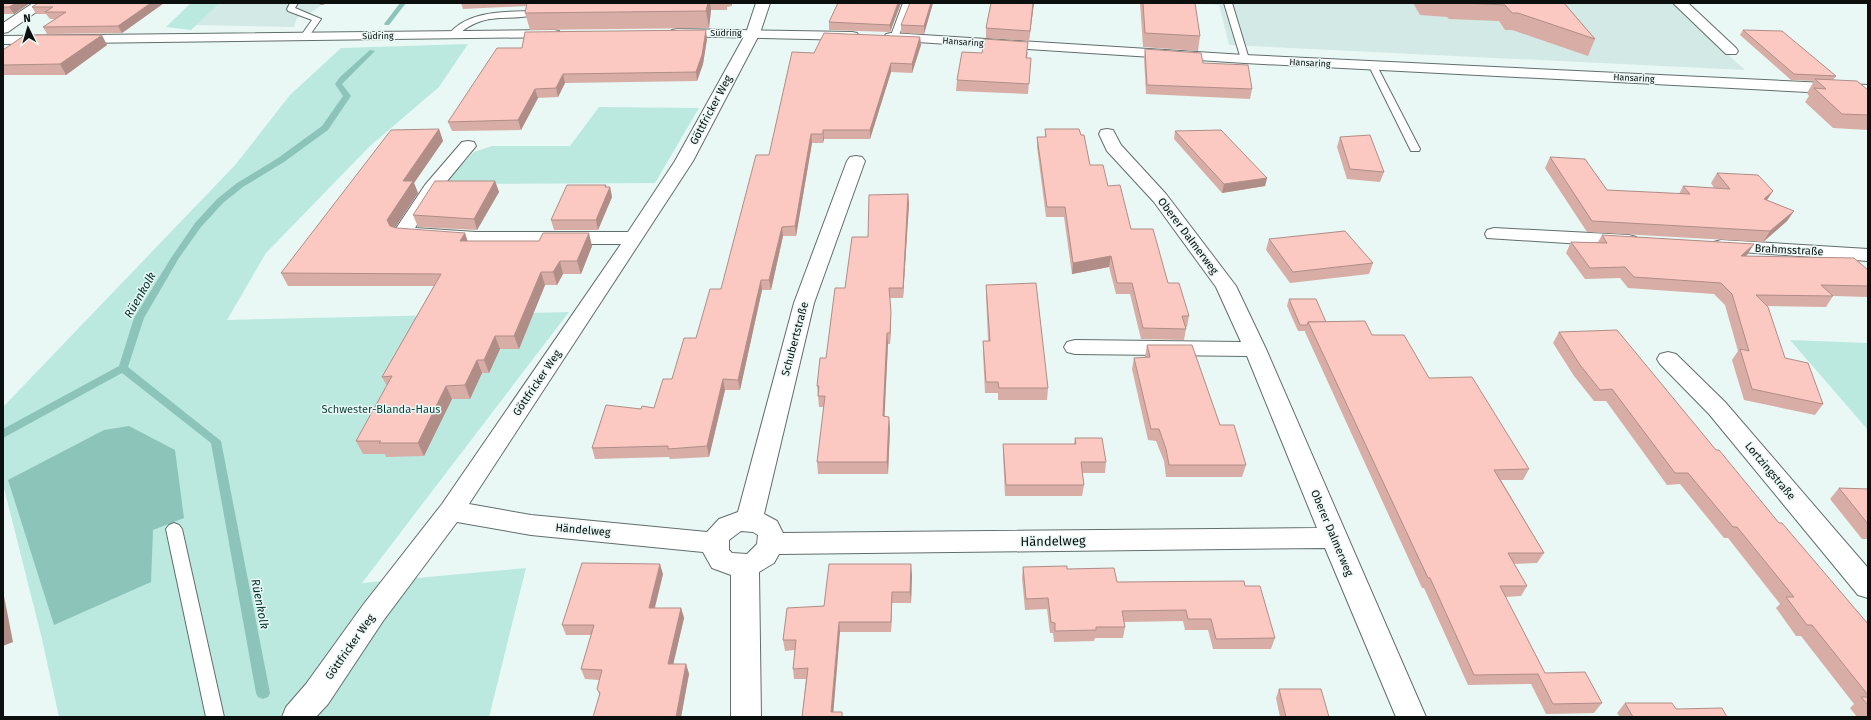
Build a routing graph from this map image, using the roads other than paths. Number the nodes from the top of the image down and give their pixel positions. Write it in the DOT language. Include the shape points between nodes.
graph roads {
  1 [pos="42,3"];
  2 [pos="294,3"];
  3 [pos="763,3"];
  4 [pos="907,3"];
  5 [pos="1228,3"];
  6 [pos="1680,3"];
  7 [pos="533,13"];
  8 [pos="3,29"];
  9 [pos="665,33"];
  10 [pos="753,33"];
  11 [pos="570,34"];
  12 [pos="452,35"];
  13 [pos="862,36"];
  14 [pos="304,37"];
  15 [pos="878,37"];
  16 [pos="894,38"];
  17 [pos="3,40"];
  18 [pos="1731,50"];
  19 [pos="1245,59"];
  20 [pos="1372,66"];
  21 [pos="1868,90"];
  22 [pos="1106,134"];
  23 [pos="468,146"];
  24 [pos="1415,149"];
  25 [pos="856,161"];
  26 [pos="1494,234"];
  27 [pos="634,238"];
  28 [pos="1645,242"];
  29 [pos="1701,245"];
  30 [pos="1868,255"];
  31 [pos="1075,347"];
  32 [pos="1255,349"];
  33 [pos="1668,359"];
  34 [pos="451,511"];
  35 [pos="749,521"];
  36 [pos="174,529"];
  37 [pos="1334,538"];
  38 [pos="715,543"];
  39 [pos="772,544"];
  40 [pos="745,566"];
  41 [pos="1868,587"];
  42 [pos="214,717"];
  43 [pos="297,717"];
  44 [pos="746,717"];
  45 [pos="1411,717"];
  1 -- 8 [label="street"];
  2 -- 14 [label="lane" via="291,9 317,19"];
  3 -- 10 [label="street, Göttfricker Weg"];
  4 -- 16 [label="lane"];
  5 -- 19 [label="lane"];
  6 -- 18 [label="street"];
  7 -- 12 [label="lane" via="488,15 462,25"];
  9 -- 10 [label="street, Südring"];
  10 -- 13 [label="street"];
  10 -- 27 [label="street, Göttfricker Weg" via="684,161"];
  11 -- 12 [label="street, Südring"];
  12 -- 14 [label="street, Südring"];
  14 -- 17 [label="street, Südring"];
  15 -- 16 [label="street, Hansaring"];
  16 -- 19 [label="street, Hansaring"];
  19 -- 20 [label="street, Hansaring"];
  20 -- 21 [label="street, Hansaring"];
  20 -- 24 [label="lane"];
  22 -- 32 [label="street, Oberer Dalmerweg" via="1113,147 1160,198 1226,286"];
  23 -- 27 [label="street" via="431,189 402,233 476,238"];
  25 -- 35 [label="street, Schubertstraße" via="804,303"];
  26 -- 28 [label="street"];
  27 -- 34 [label="street, Göttfricker Weg"];
  29 -- 30 [label="street, Brahmsstraße"];
  31 -- 32 [label="street"];
  32 -- 37 [label="street, Oberer Dalmerweg"];
  33 -- 41 [label="street, Lortzingstraße" via="1717,408"];
  34 -- 38 [label="street, Händelweg" via="531,525"];
  34 -- 43 [label="street, Göttfricker Weg" via="373,613 317,694"];
  35 -- 38 [label="street" via="724,528"];
  35 -- 39 [label="street" via="765,525 772,537"];
  36 -- 42 [label="lane"];
  37 -- 39 [label="street, Händelweg"];
  37 -- 45 [label="street, Oberer Dalmerweg"];
  38 -- 40 [label="street" via="715,551 719,558 726,563"];
  39 -- 40 [label="street" via="764,558"];
  40 -- 44 [label="street"];
}
